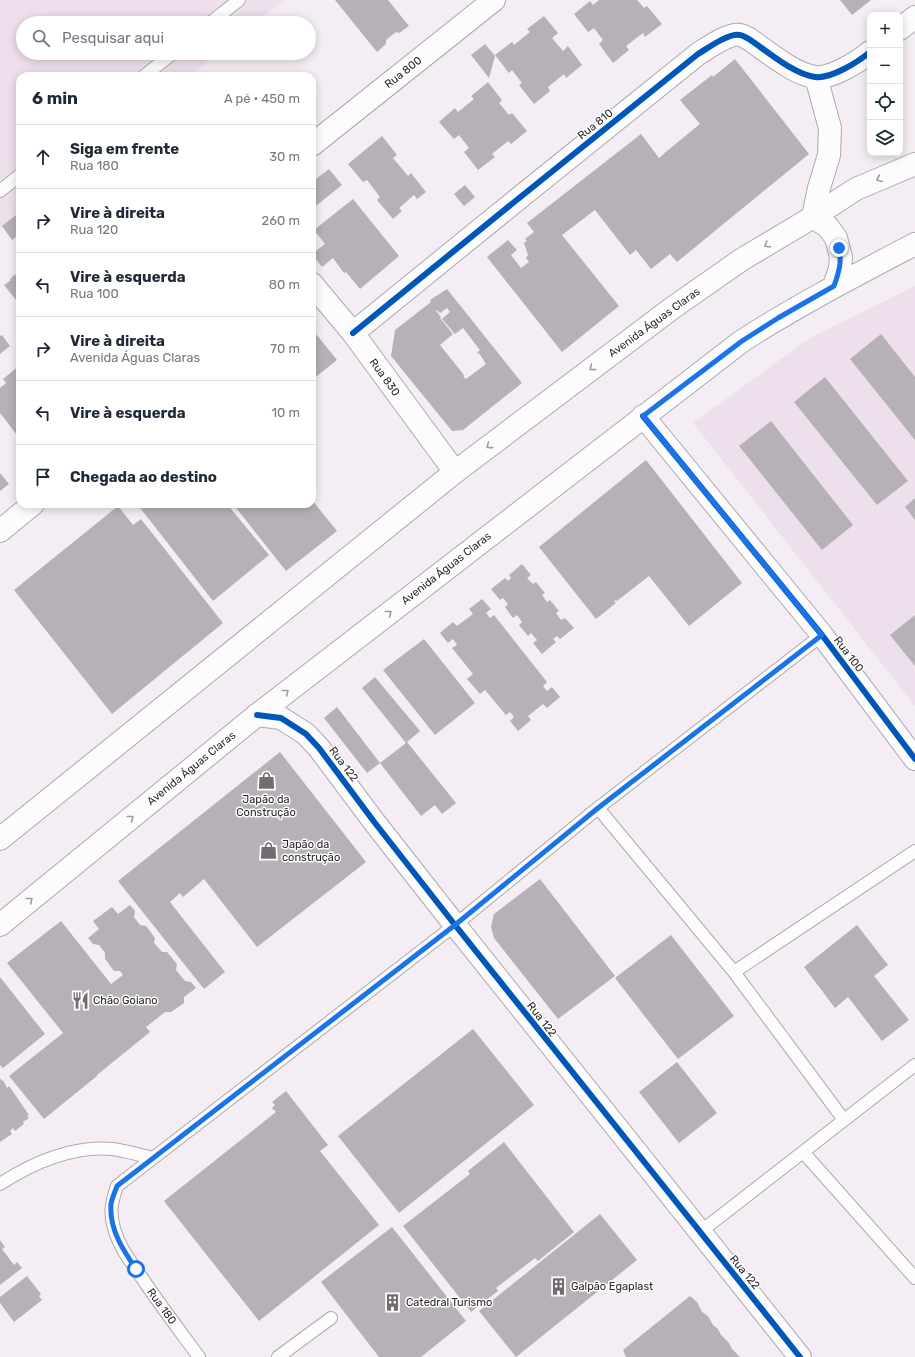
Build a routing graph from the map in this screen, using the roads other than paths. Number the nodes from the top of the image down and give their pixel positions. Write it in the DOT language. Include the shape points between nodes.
graph roads {
  1 [pos="239,0"];
  2 [pos="494,0"];
  3 [pos="219,16"];
  4 [pos="915,17"];
  5 [pos="903,27"];
  6 [pos="867,54"];
  7 [pos="164,60"];
  8 [pos="149,72"];
  9 [pos="816,77"];
  10 [pos="316,142"];
  11 [pos="915,164"];
  12 [pos="16,178"];
  13 [pos="0,191"];
  14 [pos="813,217"];
  15 [pos="915,244"];
  16 [pos="834,286"];
  17 [pos="316,289"];
  18 [pos="353,333"];
  19 [pos="643,416"];
  20 [pos="455,472"];
  21 [pos="28,508"];
  22 [pos="0,531"];
  23 [pos="822,635"];
  24 [pos="257,715"];
  25 [pos="915,759"];
  26 [pos="598,808"];
  27 [pos="0,839"];
  28 [pos="915,852"];
  29 [pos="0,925"];
  30 [pos="455,925"];
  31 [pos="734,972"];
  32 [pos="915,1065"];
  33 [pos="844,1120"];
  34 [pos="803,1152"];
  35 [pos="153,1158"];
  36 [pos="0,1184"];
  37 [pos="700,1232"];
  38 [pos="915,1278"];
  39 [pos="331,1318"];
  40 [pos="199,1357"];
  41 [pos="278,1357"];
  42 [pos="800,1357"];
  1 -- 3 [label="lane"];
  2 -- 10 [label="street, Rua 800"];
  4 -- 5 [label="street"];
  6 -- 9 [label="street" via="836,73"];
  7 -- 8 [label="lane"];
  9 -- 14 [label="street" via="830,128 829,155"];
  9 -- 18 [label="street, Rua 810" via="801,73 740,35 720,40 692,59"];
  11 -- 14 [label="street, Avenida Águas Claras, one-way" via="856,189"];
  12 -- 13 [label="lane"];
  14 -- 16 [label="street" via="828,227 836,238 841,262"];
  14 -- 20 [label="street, Avenida Águas Claras, one-way" via="741,260 671,309"];
  15 -- 16 [label="street, Avenida Águas Claras"];
  16 -- 19 [label="street, Avenida Águas Claras" via="742,341"];
  17 -- 18 [label="street, Rua 830"];
  18 -- 20 [label="street, Rua 830"];
  19 -- 23 [label="street, Rua 100"];
  24 -- 19 [label="street, Avenida Águas Claras, one-way"];
  20 -- 27 [label="street, Avenida Águas Claras"];
  21 -- 22 [label="street"];
  23 -- 25 [label="street, Rua 100"];
  23 -- 26 [label="lane"];
  29 -- 24 [label="street, Avenida Águas Claras, one-way"];
  24 -- 30 [label="street, Rua 122" via="281,718 306,734 330,761"];
  26 -- 30 [label="lane"];
  26 -- 31 [label="lane"];
  28 -- 31 [label="lane"];
  30 -- 35 [label="lane"];
  30 -- 37 [label="street, Rua 122"];
  31 -- 33 [label="lane"];
  32 -- 33 [label="lane"];
  33 -- 34 [label="lane"];
  34 -- 37 [label="lane"];
  34 -- 38 [label="lane"];
  35 -- 36 [label="lane" via="113,1149 78,1150 38,1162"];
  35 -- 40 [label="lane, Rua 180" via="117,1186 111,1204 114,1228 120,1246"];
  37 -- 42 [label="street, Rua 122"];
  39 -- 41 [label="lane"];
}
